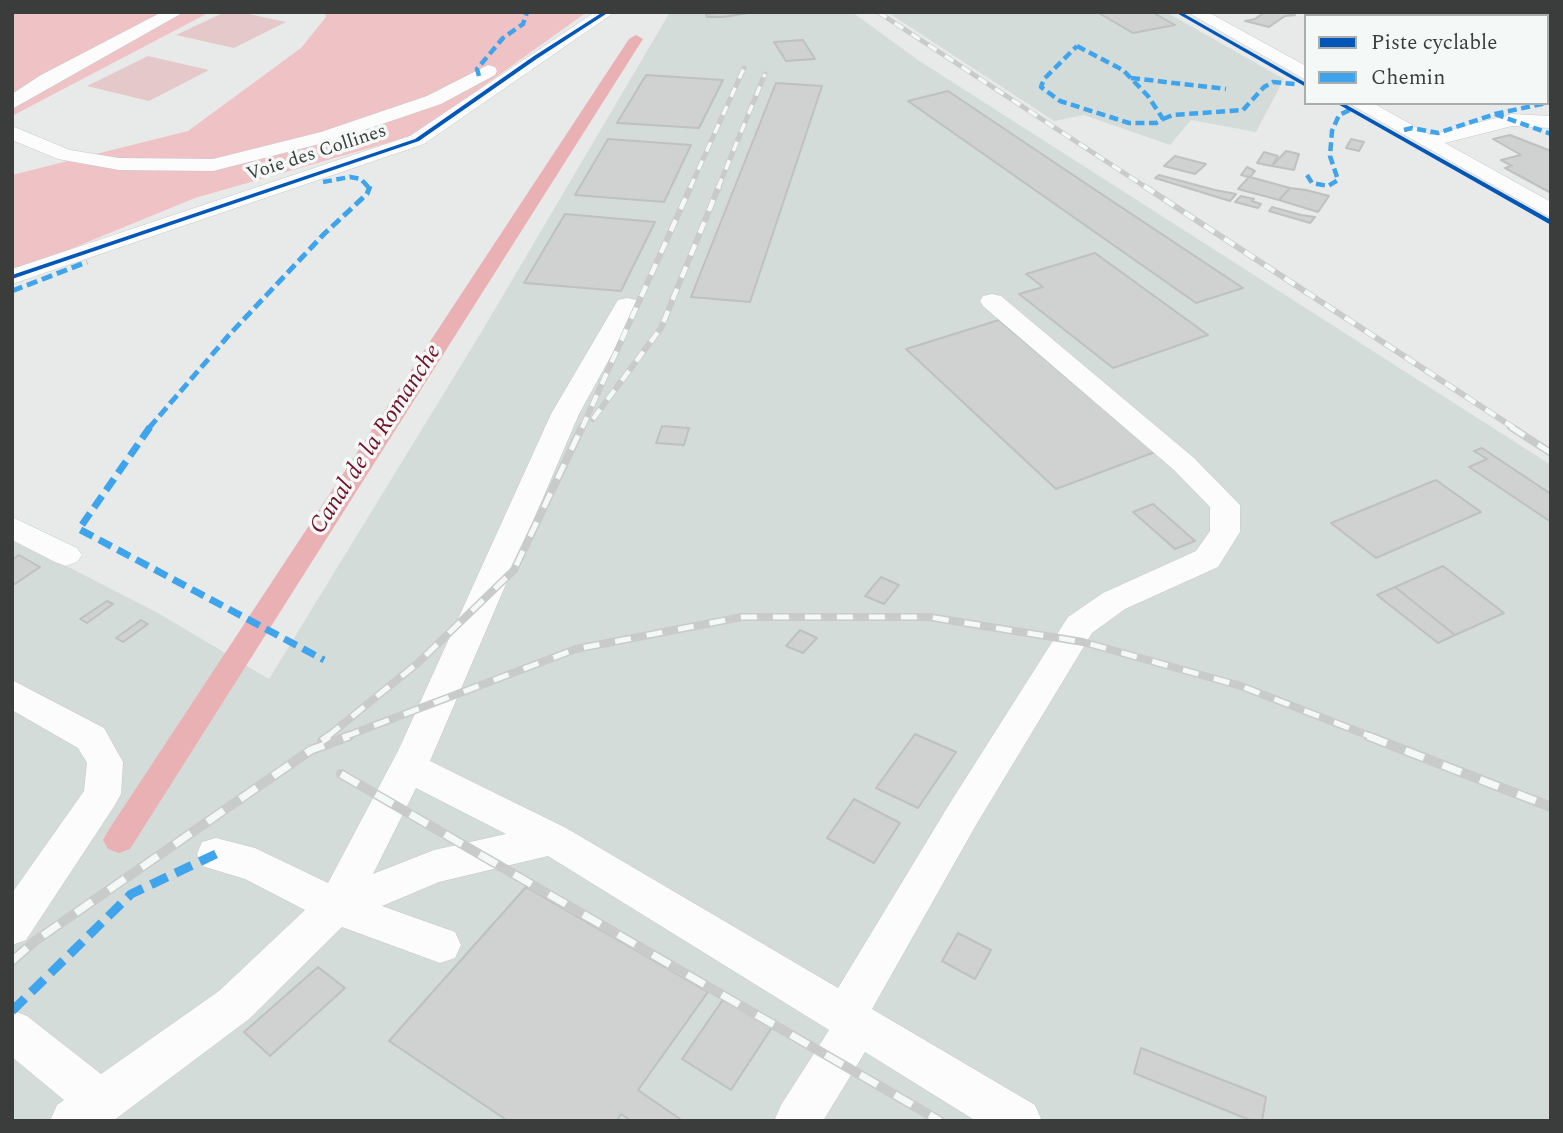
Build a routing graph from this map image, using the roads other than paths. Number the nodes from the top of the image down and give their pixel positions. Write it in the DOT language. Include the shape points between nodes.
graph roads {
  1 [pos="176,12"];
  2 [pos="607,12"];
  3 [pos="1195,12"];
  4 [pos="536,57"];
  5 [pos="1292,57"];
  6 [pos="1304,72"];
  7 [pos="12,103"];
  8 [pos="1361,105"];
  9 [pos="1551,122"];
  10 [pos="12,132"];
  11 [pos="1427,142"];
  12 [pos="1551,211"];
  13 [pos="12,277"];
  14 [pos="992,301"];
  15 [pos="626,305"];
  16 [pos="12,527"];
  17 [pos="66,555"];
  18 [pos="12,692"];
  19 [pos="408,767"];
  20 [pos="552,839"];
  21 [pos="216,853"];
  22 [pos="336,907"];
  23 [pos="12,927"];
  24 [pos="440,945"];
  25 [pos="851,1020"];
  26 [pos="12,1030"];
  27 [pos="87,1111"];
  28 [pos="797,1121"];
  29 [pos="1019,1121"];
  1 -- 7 [label="street" via="48,79"];
  2 -- 4 [label="street, Voie des Collines"];
  3 -- 5 [label="street"];
  4 -- 10 [label="street" via="493,68 422,104 328,136 214,165 119,164 65,155"];
  4 -- 13 [label="street, Voie des Collines" via="417,139"];
  5 -- 6 [label="street"];
  8 -- 11 [label="street"];
  9 -- 11 [label="street" via="1512,120"];
  11 -- 12 [label="street"];
  14 -- 25 [label="street" via="1184,464 1225,505 1225,532 1207,559 1114,601 1080,625 963,814"];
  15 -- 19 [label="street" via="565,414"];
  16 -- 17 [label="street"];
  18 -- 23 [label="street" via="91,738 104,762 102,794"];
  19 -- 20 [label="street"];
  19 -- 22 [label="street"];
  20 -- 22 [label="street" via="434,867"];
  20 -- 25 [label="street"];
  21 -- 22 [label="street" via="255,865"];
  22 -- 24 [label="street"];
  22 -- 27 [label="street" via="234,1005"];
  25 -- 28 [label="street"];
  25 -- 29 [label="street"];
  26 -- 27 [label="street"];
}
